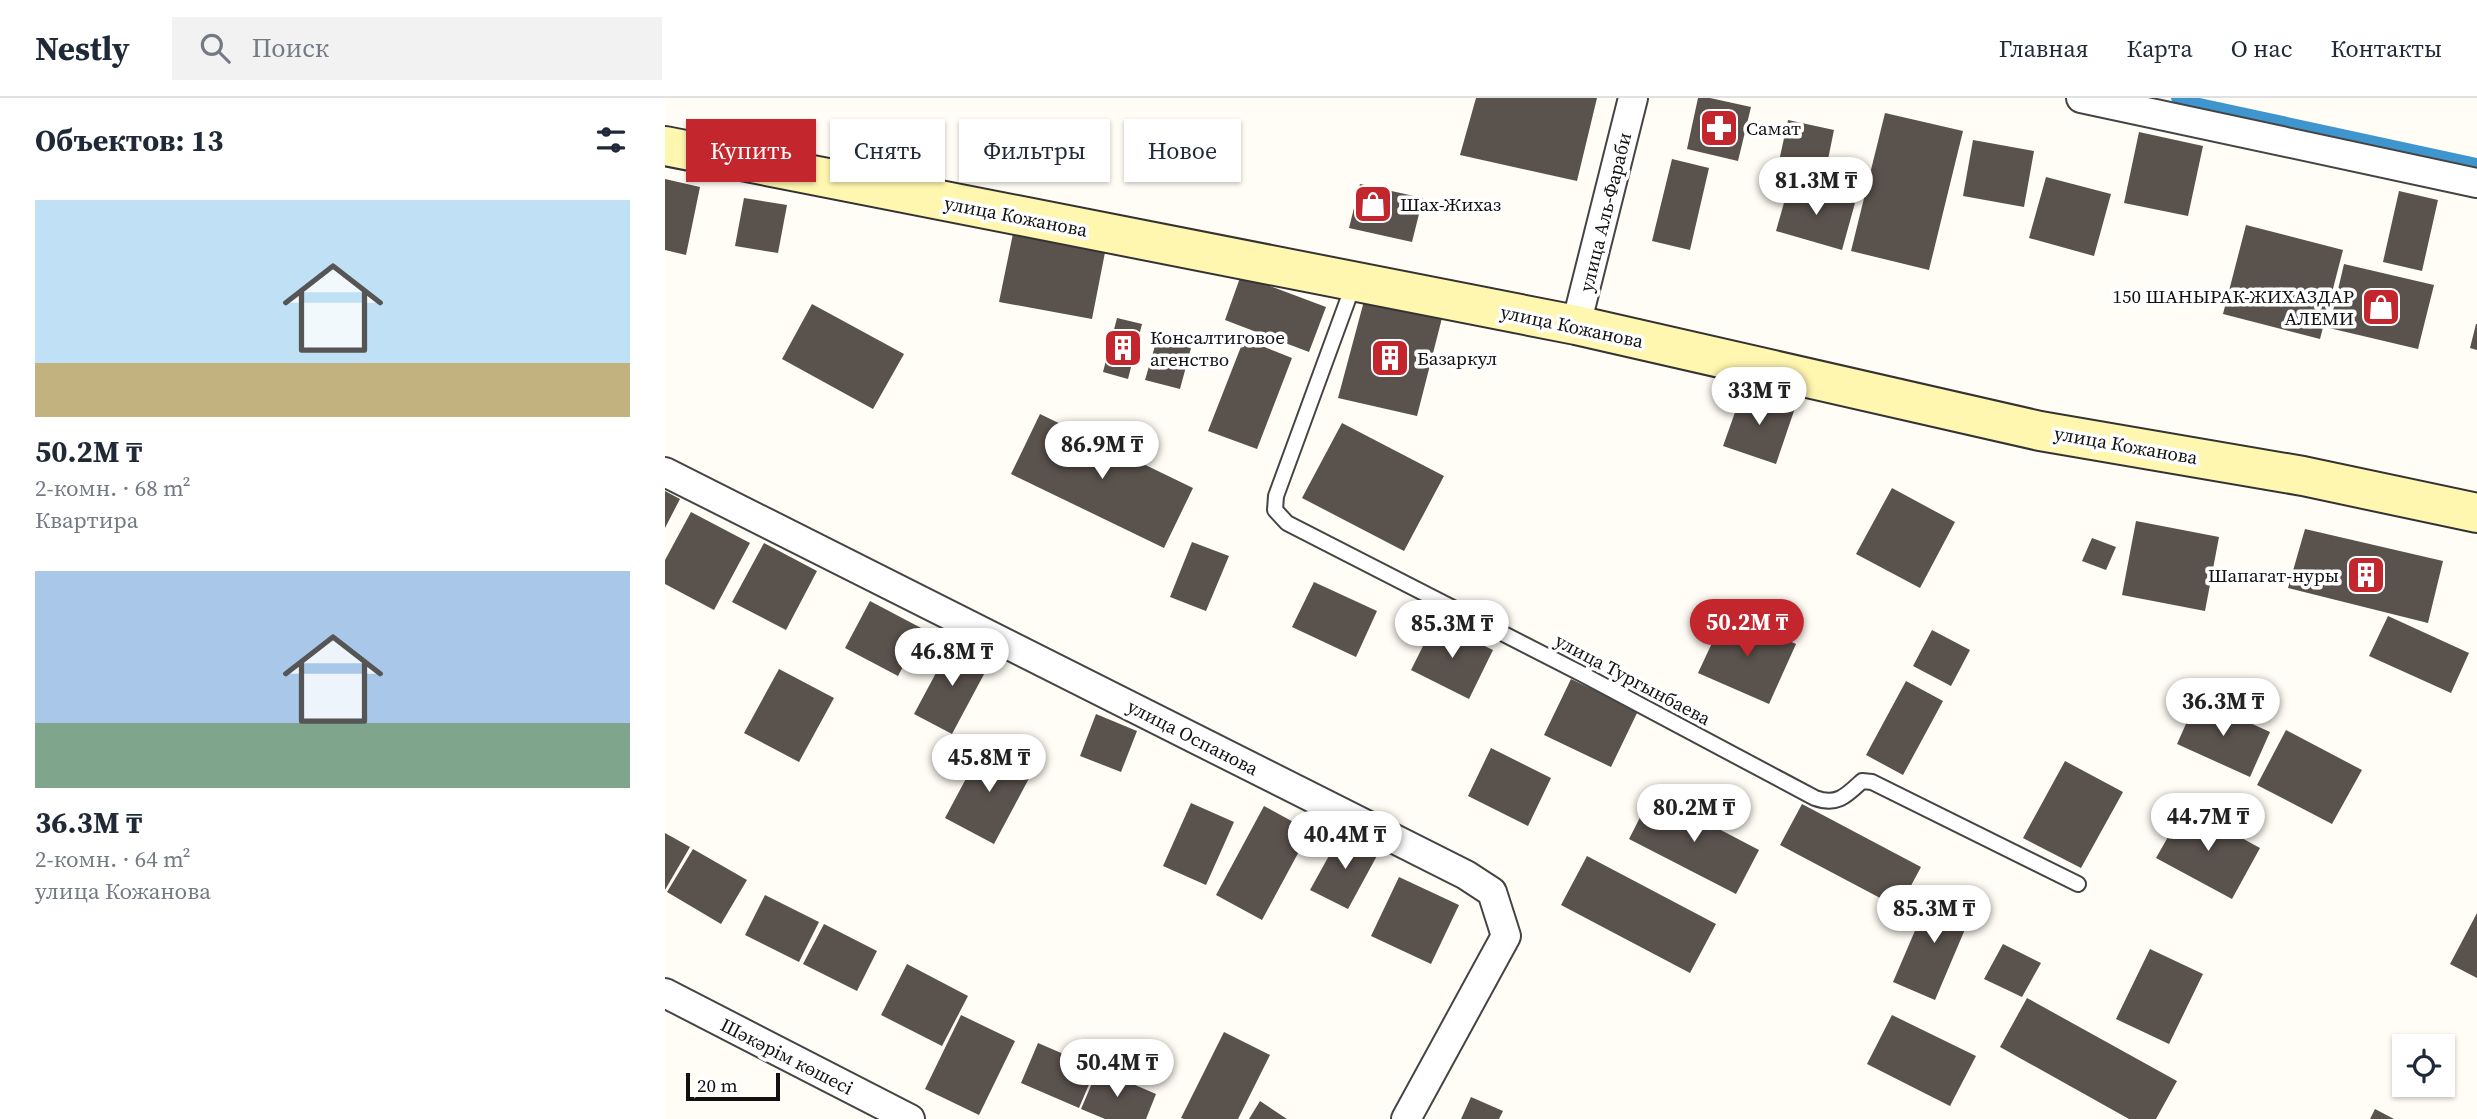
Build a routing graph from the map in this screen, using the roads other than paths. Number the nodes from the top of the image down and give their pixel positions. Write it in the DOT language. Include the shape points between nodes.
graph roads {
  1 [pos="1633,98"];
  2 [pos="2081,98"];
  3 [pos="665,146"];
  4 [pos="2477,183"];
  5 [pos="1353,283"];
  6 [pos="1576,325"];
  7 [pos="665,472"];
  8 [pos="2477,513"];
  9 [pos="2078,884"];
  10 [pos="665,993"];
  11 [pos="910,1119"];
  12 [pos="1406,1119"];
  1 -- 6 [label="street, улица Аль-Фараби"];
  2 -- 4 [label="street"];
  3 -- 5 [label="main road, улица Кожанова"];
  5 -- 6 [label="main road, улица Кожанова"];
  5 -- 9 [label="lane, улица Тургынбаева" via="1276,496 1275,510 1287,523 1815,798 1828,803 1862,781 1872,782"];
  6 -- 8 [label="main road, улица Кожанова" via="2040,430 2303,476"];
  7 -- 12 [label="street, улица Оспанова" via="1492,892 1506,936"];
  10 -- 11 [label="street, Шәкәрім көшесі"];
}
